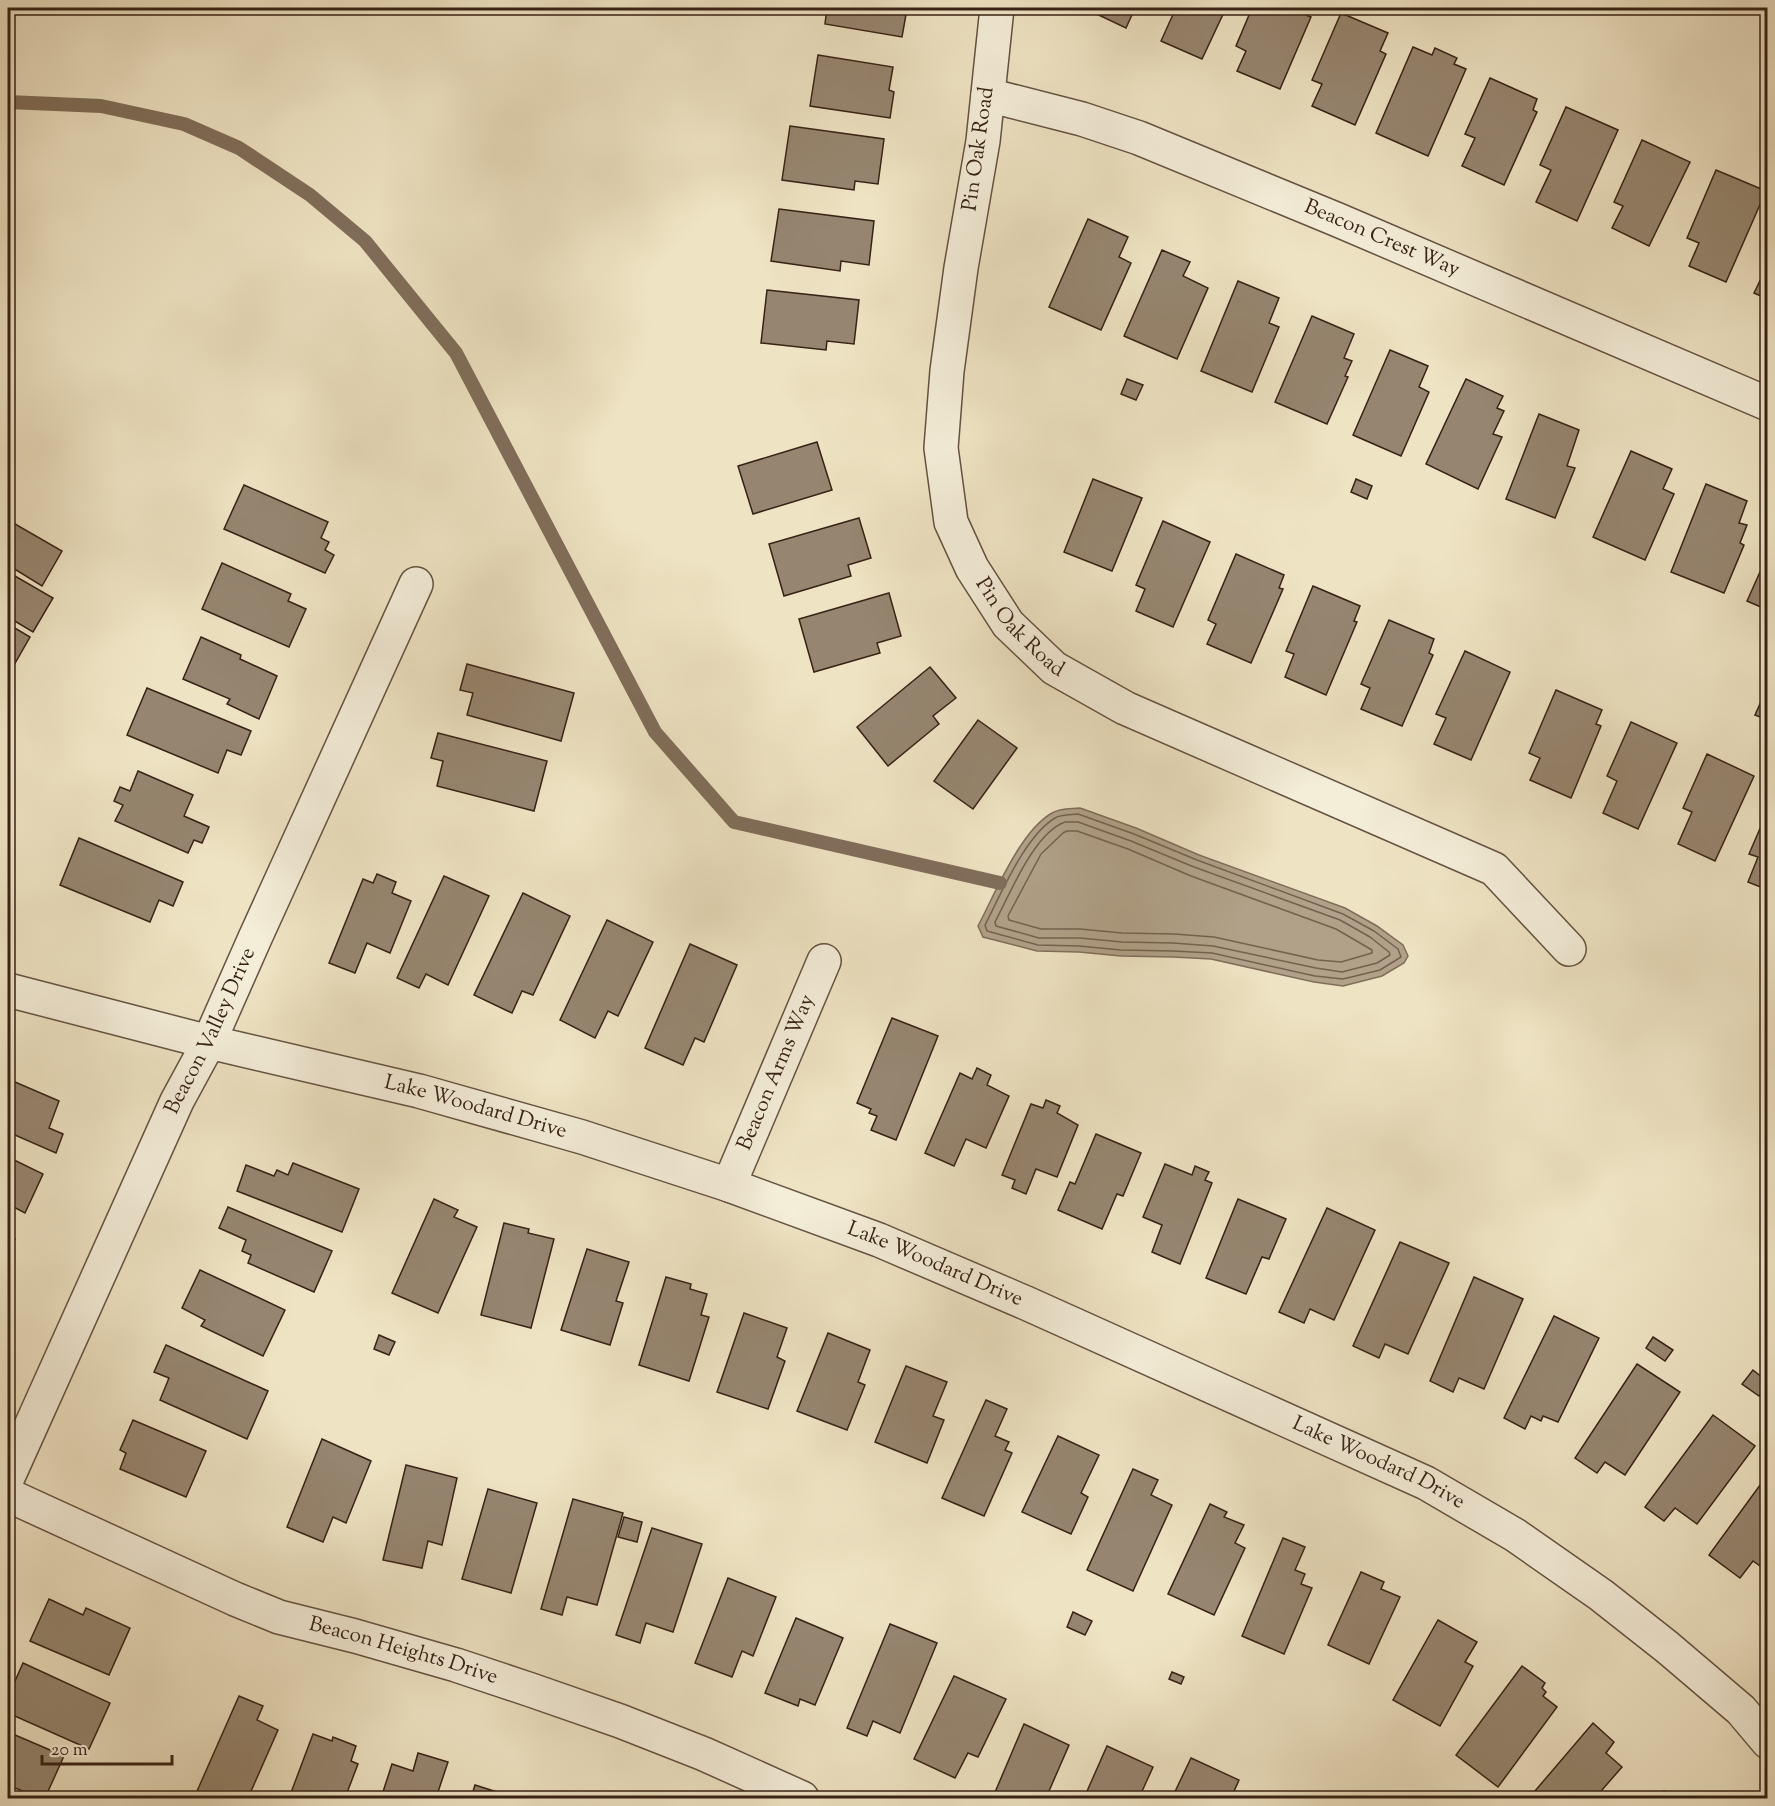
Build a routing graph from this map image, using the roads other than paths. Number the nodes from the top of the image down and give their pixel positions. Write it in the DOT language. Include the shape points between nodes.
graph roads {
  1 [pos="997,8"];
  2 [pos="988,95"];
  3 [pos="1767,404"];
  4 [pos="416,584"];
  5 [pos="1569,949"];
  6 [pos="824,961"];
  7 [pos="8,990"];
  8 [pos="209,1042"];
  9 [pos="729,1185"];
  10 [pos="8,1477"];
  11 [pos="8,1495"];
  12 [pos="1767,1742"];
  13 [pos="802,1798"];
  1 -- 2 [label="street, Pin Oak Road"];
  2 -- 3 [label="street, Beacon Crest Way" via="1139,138"];
  2 -- 5 [label="street, Pin Oak Road" via="947,371 941,448 951,522 972,568 1008,624 1054,668 1125,708 1494,868"];
  4 -- 8 [label="street, Beacon Valley Drive"];
  6 -- 9 [label="street, Beacon Arms Way"];
  7 -- 8 [label="street, Lake Woodard Drive"];
  8 -- 9 [label="street, Lake Woodard Drive" via="430,1094 582,1137"];
  8 -- 10 [label="street, Beacon Valley Drive" via="177,1101"];
  9 -- 12 [label="street, Lake Woodard Drive" via="890,1244 1426,1483 1515,1535 1601,1595 1741,1710"];
  11 -- 13 [label="street, Beacon Heights Drive" via="279,1617 456,1665 531,1690 704,1754"];
}
